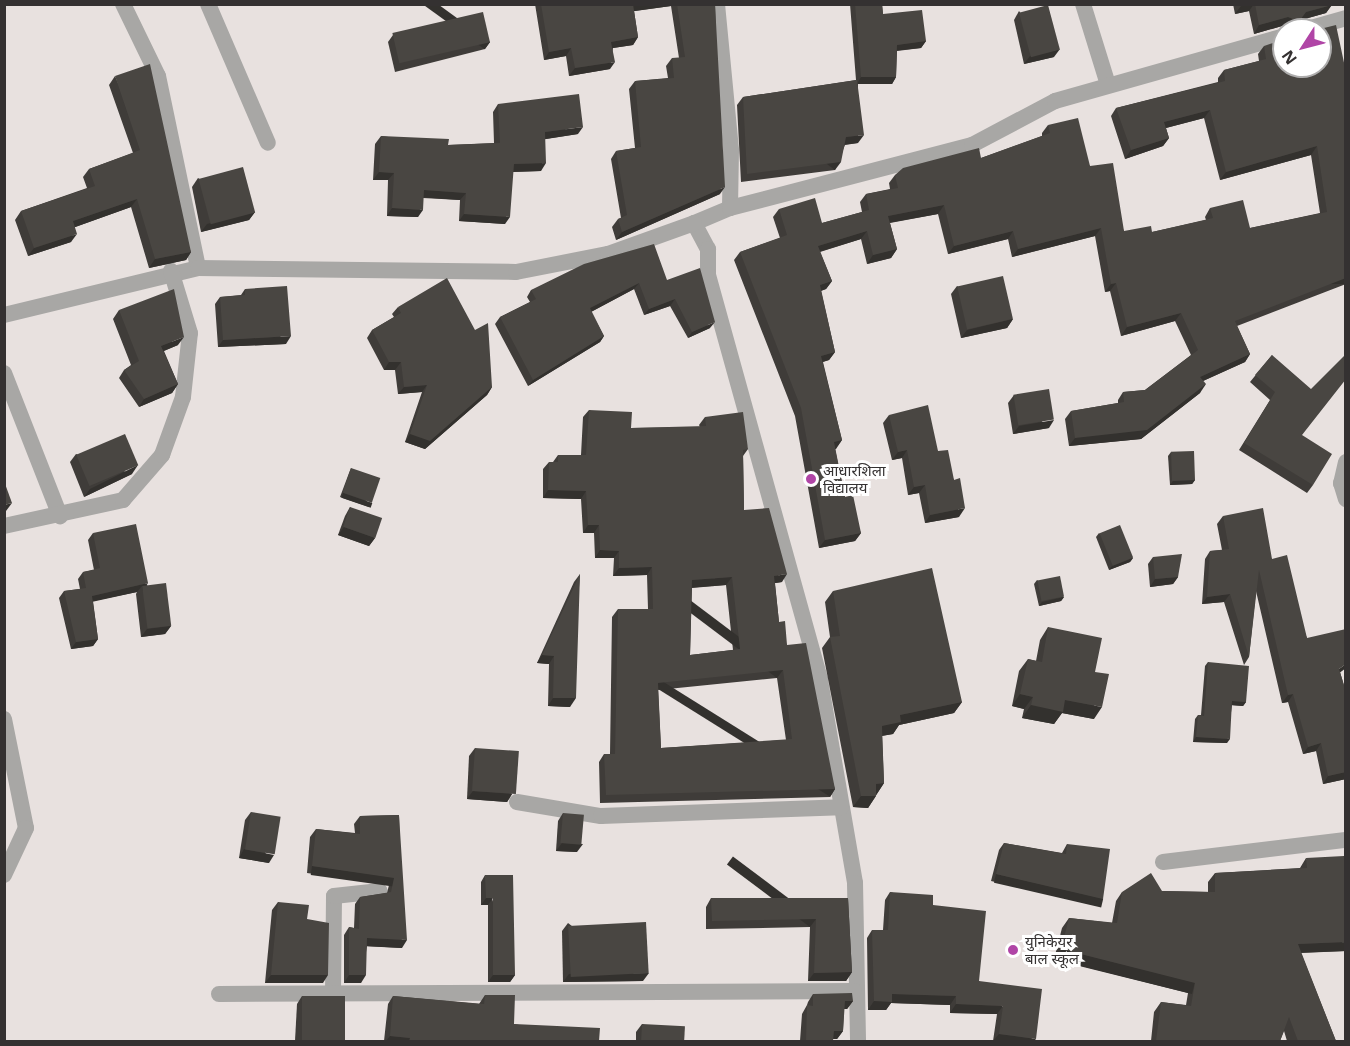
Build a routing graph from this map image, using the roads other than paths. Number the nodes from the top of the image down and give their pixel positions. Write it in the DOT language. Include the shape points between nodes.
graph roads {
  1 [pos="123,4"];
  2 [pos="208,4"];
  3 [pos="717,4"];
  4 [pos="1083,4"];
  5 [pos="1272,39"];
  6 [pos="1108,85"];
  7 [pos="268,143"];
  8 [pos="730,208"];
  9 [pos="694,223"];
  10 [pos="198,268"];
  11 [pos="171,271"];
  12 [pos="4,315"];
  13 [pos="4,373"];
  14 [pos="1346,462"];
  15 [pos="1346,498"];
  16 [pos="60,516"];
  17 [pos="4,526"];
  18 [pos="4,719"];
  19 [pos="517,802"];
  20 [pos="841,807"];
  21 [pos="1346,840"];
  22 [pos="1163,862"];
  23 [pos="4,875"];
  24 [pos="380,891"];
  25 [pos="854,991"];
  26 [pos="333,993"];
  27 [pos="219,994"];
  28 [pos="858,1041"];
  1 -- 10 [label="street" via="158,76"];
  2 -- 7 [label="street"];
  3 -- 8 [label="street" via="731,150"];
  4 -- 6 [label="street"];
  5 -- 6 [label="street"];
  6 -- 8 [label="street" via="1055,101 972,145"];
  8 -- 9 [label="street"];
  9 -- 10 [label="street" via="608,254 516,272"];
  9 -- 20 [label="street" via="708,249 708,275 820,680"];
  10 -- 11 [label="street"];
  11 -- 12 [label="street"];
  11 -- 16 [label="street" via="190,333 183,397 162,455 123,500"];
  13 -- 16 [label="street"];
  14 -- 15 [label="street" via="1341,483"];
  16 -- 17 [label="street"];
  18 -- 23 [label="street" via="26,828"];
  19 -- 20 [label="street" via="601,816"];
  20 -- 25 [label="street" via="855,883"];
  21 -- 22 [label="street"];
  24 -- 26 [label="street" via="334,896"];
  25 -- 26 [label="street"];
  25 -- 28 [label="street"];
  26 -- 27 [label="street"];
}
